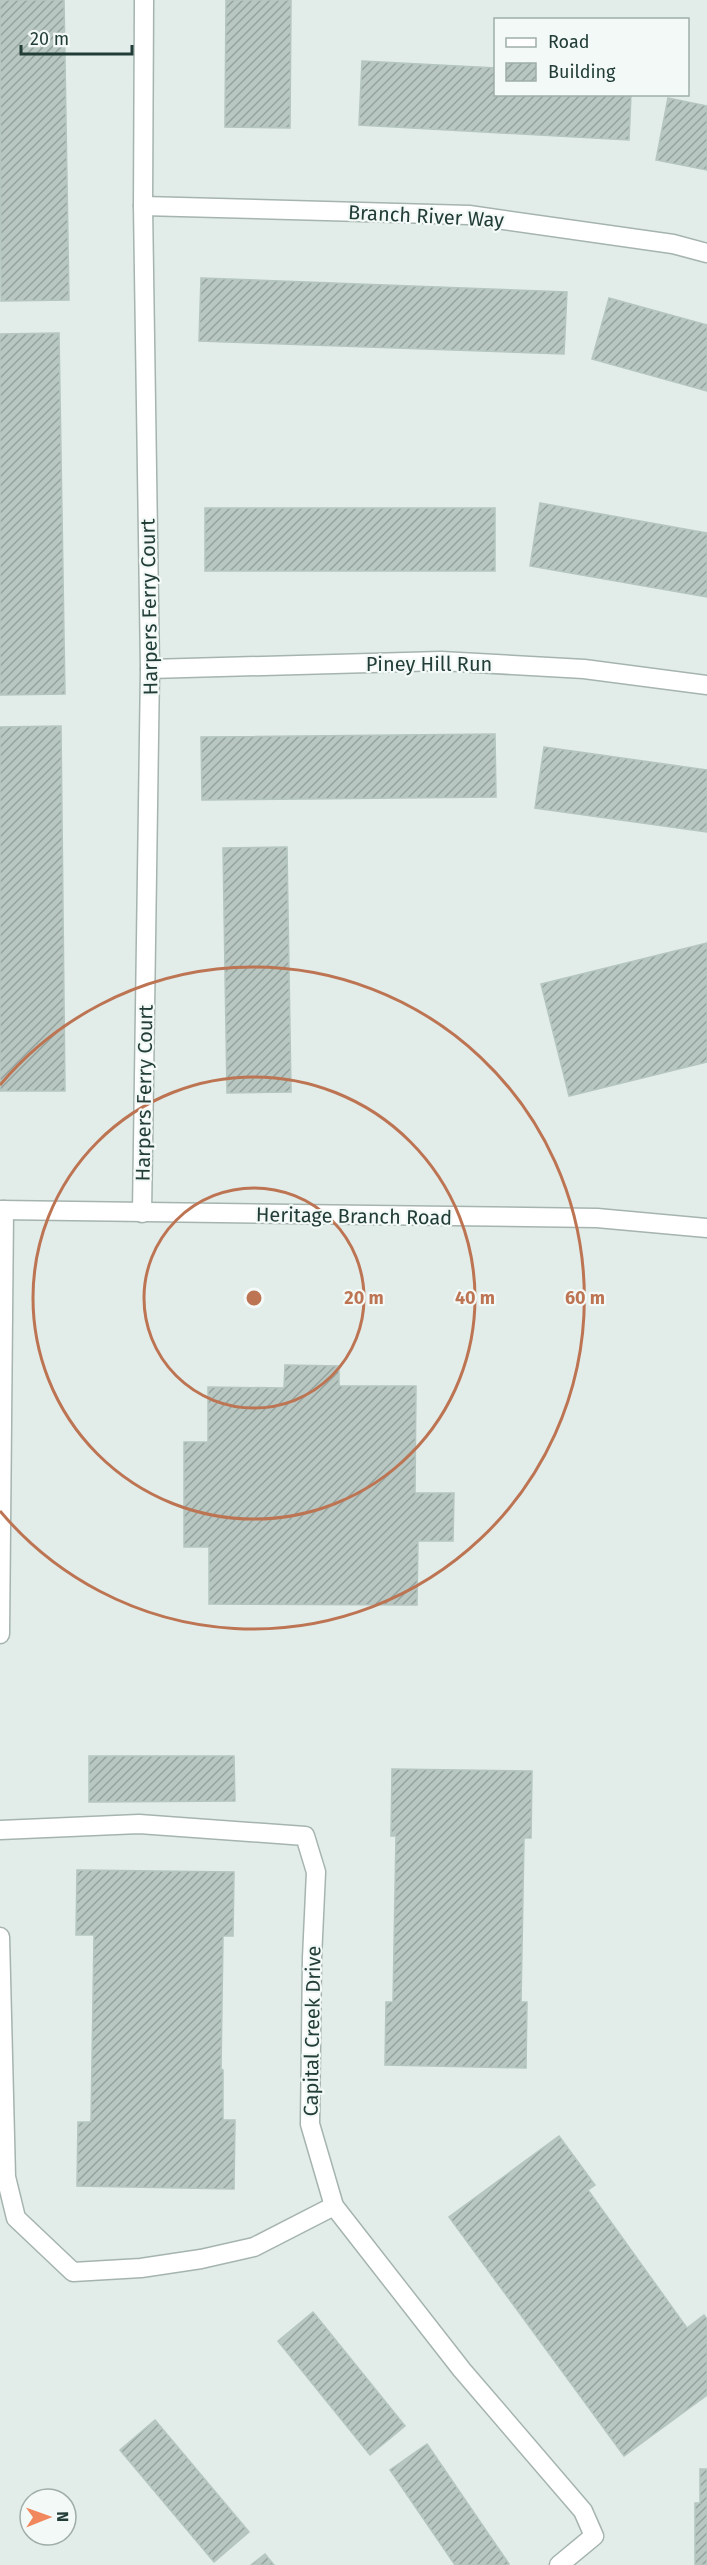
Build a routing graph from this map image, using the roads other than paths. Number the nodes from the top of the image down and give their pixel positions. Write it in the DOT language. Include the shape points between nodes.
graph roads {
  1 [pos="144,0"];
  2 [pos="143,206"];
  3 [pos="707,253"];
  4 [pos="150,669"];
  5 [pos="707,685"];
  6 [pos="2,1210"];
  7 [pos="142,1213"];
  8 [pos="707,1228"];
  9 [pos="0,1634"];
  10 [pos="0,1830"];
  11 [pos="0,1937"];
  12 [pos="334,2206"];
  13 [pos="559,2565"];
  1 -- 2 [label="street, Harpers Ferry Court"];
  2 -- 3 [label="street, Branch River Way" via="469,215 673,244"];
  2 -- 4 [label="street, Harpers Ferry Court"];
  4 -- 5 [label="street, Piney Hill Run" via="441,661 584,669"];
  4 -- 7 [label="street, Harpers Ferry Court"];
  6 -- 7 [label="street, Heritage Branch Road"];
  6 -- 9 [label="street"];
  7 -- 8 [label="street, Heritage Branch Road" via="597,1218"];
  10 -- 12 [label="street, Capital Creek Drive" via="140,1824 305,1836 316,1872 310,2124"];
  11 -- 12 [label="street" via="6,2177 16,2218 73,2272 141,2268 254,2247"];
  12 -- 13 [label="street, Capital Creek Drive" via="462,2370 583,2511 594,2536"];
}
